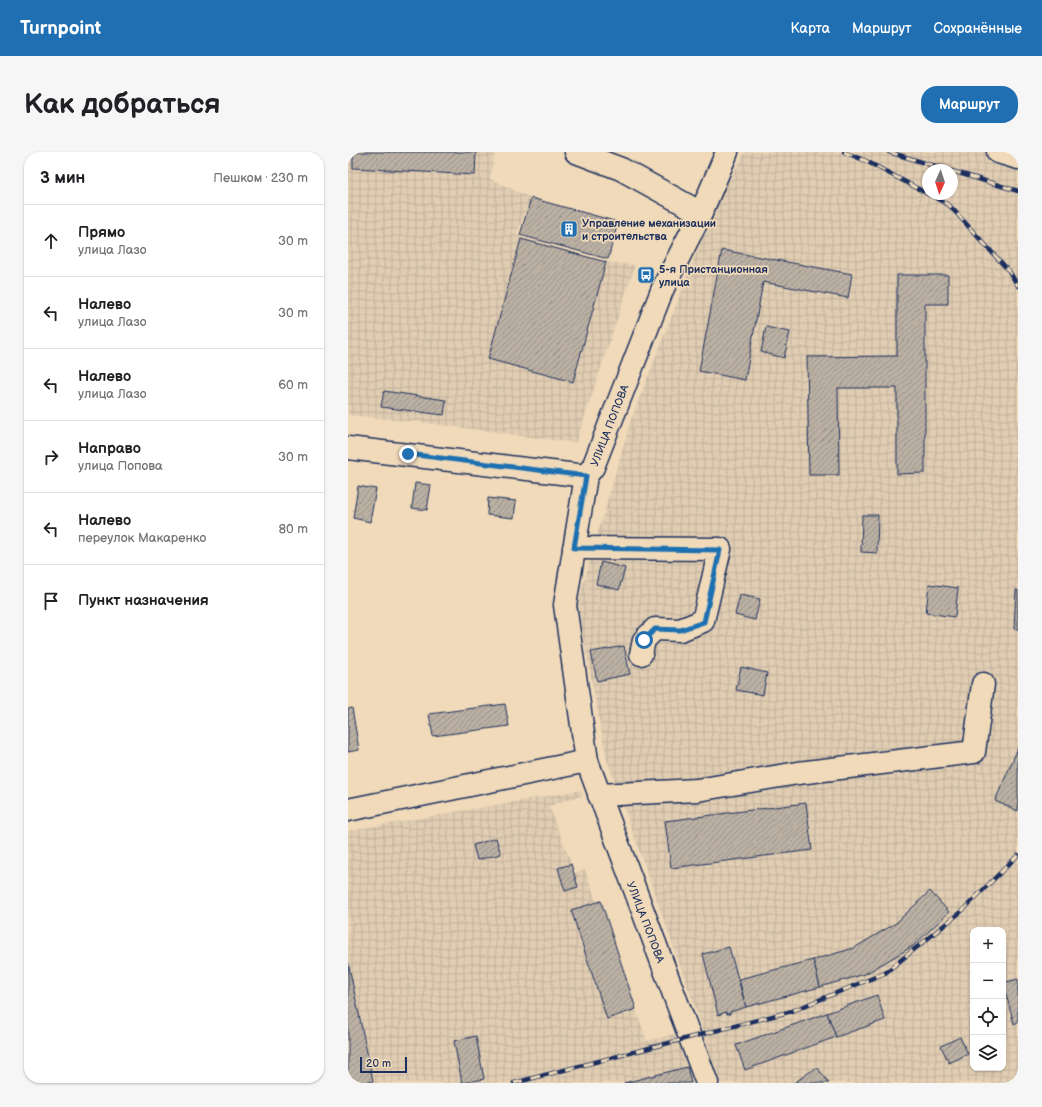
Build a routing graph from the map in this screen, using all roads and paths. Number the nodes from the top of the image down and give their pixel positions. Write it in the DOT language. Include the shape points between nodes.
graph roads {
  1 [pos="576,152"];
  2 [pos="727,152"];
  3 [pos="701,213"];
  4 [pos="348,448"];
  5 [pos="586,476"];
  6 [pos="574,548"];
  7 [pos="641,654"];
  8 [pos="983,684"];
  9 [pos="587,761"];
  10 [pos="599,795"];
  11 [pos="348,810"];
  12 [pos="707,1083"];
  1 -- 3 [label="street" via="621,169"];
  2 -- 3 [label="street, УЛИЦА ПОПОВА"];
  3 -- 5 [label="street, УЛИЦА ПОПОВА" via="663,288 593,467"];
  4 -- 5 [label="street"];
  5 -- 6 [label="street, УЛИЦА ПОПОВА"];
  6 -- 7 [label="street" via="720,550 704,622 680,630 655,629 644,640"];
  6 -- 9 [label="street, УЛИЦА ПОПОВА" via="565,605"];
  8 -- 10 [label="street" via="974,752 798,773 697,790"];
  9 -- 10 [label="street, УЛИЦА ПОПОВА"];
  9 -- 11 [label="street"];
  10 -- 12 [label="street, УЛИЦА ПОПОВА"];
}
